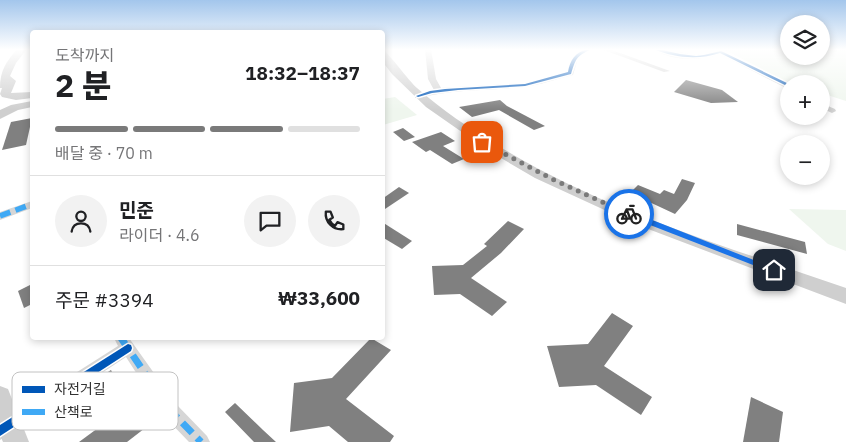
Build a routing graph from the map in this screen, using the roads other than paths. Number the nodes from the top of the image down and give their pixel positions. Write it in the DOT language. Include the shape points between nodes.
graph roads {
  1 [pos="394,70"];
  2 [pos="431,70"];
  3 [pos="570,70"];
  4 [pos="662,70"];
  5 [pos="756,70"];
  6 [pos="666,71"];
  7 [pos="1,80"];
  8 [pos="780,82"];
  9 [pos="438,90"];
  10 [pos="30,95"];
  11 [pos="418,96"];
  12 [pos="30,99"];
  13 [pos="0,104"];
  14 [pos="30,104"];
  15 [pos="0,115"];
  16 [pos="30,205"];
  17 [pos="0,216"];
  18 [pos="846,296"];
  19 [pos="124,343"];
  20 [pos="87,372"];
  21 [pos="144,372"];
  22 [pos="0,397"];
  23 [pos="178,418"];
  24 [pos="8,433"];
  25 [pos="201,442"];
  1 -- 11 [label="main road"];
  2 -- 9 [label="street"];
  3 -- 9 [label="street" via="570,73 526,84"];
  4 -- 6 [label="street"];
  5 -- 8 [label="street"];
  7 -- 10 [label="main road" via="11,81 4,93 6,95"];
  9 -- 11 [label="street"];
  11 -- 18 [label="main road" via="482,142 554,180 667,230"];
  12 -- 13 [label="main road"];
  14 -- 15 [label="main road" via="15,107"];
  16 -- 17 [label="street"];
  19 -- 20 [label="street"];
  19 -- 21 [label="street"];
  22 -- 24 [label="street"];
  23 -- 25 [label="street"];
}
